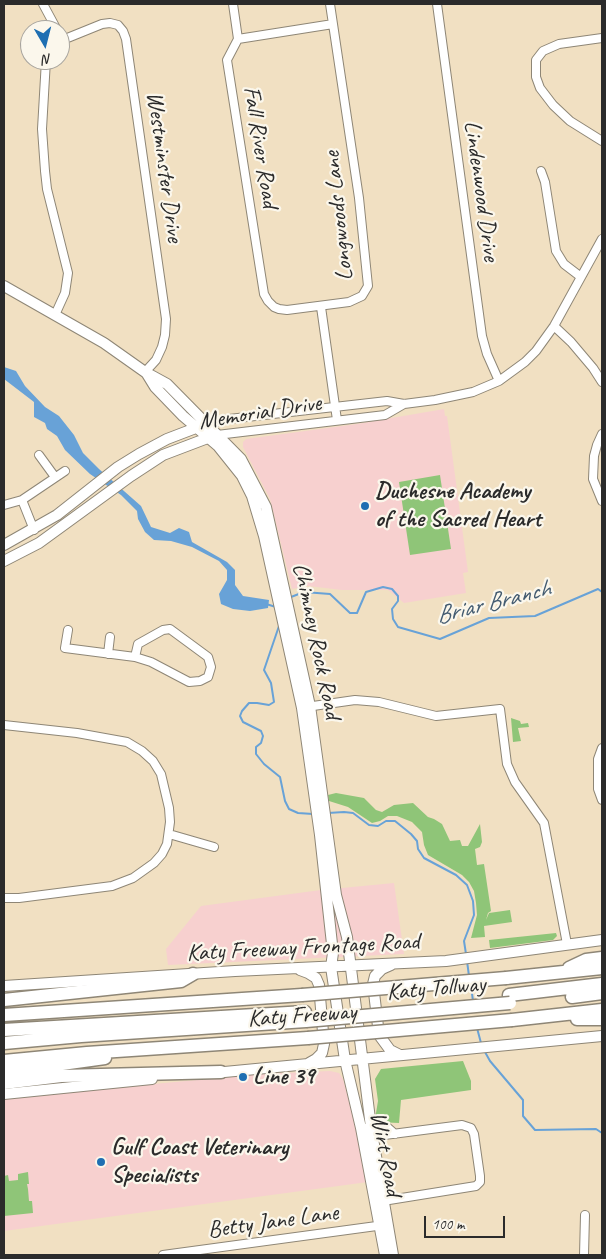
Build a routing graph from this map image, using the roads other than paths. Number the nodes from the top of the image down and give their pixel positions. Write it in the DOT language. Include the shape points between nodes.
graph roads {
  1 [pos="43,4"];
  2 [pos="233,4"];
  3 [pos="330,4"];
  4 [pos="437,4"];
  5 [pos="52,20"];
  6 [pos="333,24"];
  7 [pos="70,35"];
  8 [pos="602,38"];
  9 [pos="238,40"];
  10 [pos="45,70"];
  11 [pos="602,141"];
  12 [pos="541,171"];
  13 [pos="602,239"];
  14 [pos="581,277"];
  15 [pos="4,286"];
  16 [pos="321,306"];
  17 [pos="55,315"];
  18 [pos="554,326"];
  19 [pos="145,372"];
  20 [pos="499,381"];
  21 [pos="602,382"];
  22 [pos="404,404"];
  23 [pos="334,407"];
  24 [pos="337,420"];
  25 [pos="201,426"];
  26 [pos="602,434"];
  27 [pos="212,436"];
  28 [pos="39,455"];
  29 [pos="65,471"];
  30 [pos="55,477"];
  31 [pos="22,500"];
  32 [pos="602,501"];
  33 [pos="4,505"];
  34 [pos="34,530"];
  35 [pos="4,545"];
  36 [pos="4,561"];
  37 [pos="68,630"];
  38 [pos="110,637"];
  39 [pos="108,654"];
  40 [pos="135,657"];
  41 [pos="306,707"];
  42 [pos="4,725"];
  43 [pos="602,748"];
  44 [pos="598,774"];
  45 [pos="602,784"];
  46 [pos="602,800"];
  47 [pos="169,834"];
  48 [pos="214,847"];
  49 [pos="331,882"];
  50 [pos="4,898"];
  51 [pos="602,940"];
  52 [pos="567,944"];
  53 [pos="602,958"];
  54 [pos="395,964"];
  55 [pos="350,966"];
  56 [pos="331,967"];
  57 [pos="602,968"];
  58 [pos="295,969"];
  59 [pos="560,973"];
  60 [pos="193,974"];
  61 [pos="602,984"];
  62 [pos="4,986"];
  63 [pos="602,993"];
  64 [pos="509,999"];
  65 [pos="4,1000"];
  66 [pos="602,1010"];
  67 [pos="4,1015"];
  68 [pos="306,1017"];
  69 [pos="542,1017"];
  70 [pos="602,1019"];
  71 [pos="112,1024"];
  72 [pos="4,1030"];
  73 [pos="4,1036"];
  74 [pos="602,1036"];
  75 [pos="4,1043"];
  76 [pos="163,1048"];
  77 [pos="400,1055"];
  78 [pos="363,1058"];
  79 [pos="4,1060"];
  80 [pos="345,1060"];
  81 [pos="308,1064"];
  82 [pos="4,1072"];
  83 [pos="222,1072"];
  84 [pos="4,1083"];
  85 [pos="4,1094"];
  86 [pos="367,1132"];
  87 [pos="383,1201"];
  88 [pos="585,1215"];
  89 [pos="383,1226"];
  90 [pos="163,1255"];
  91 [pos="385,1255"];
  92 [pos="393,1255"];
  93 [pos="584,1255"];
  1 -- 5 [label="street"];
  2 -- 9 [label="street"];
  3 -- 6 [label="street, Longwoods Lane"];
  4 -- 20 [label="street, Lindenwood Drive" via="482,336"];
  6 -- 9 [label="street"];
  6 -- 16 [label="street, Longwoods Lane" via="359,198 368,286 362,296 350,302"];
  7 -- 19 [label="street, Westminster Drive" via="110,23 118,25 126,39 166,319 162,347"];
  8 -- 11 [label="street" via="559,44 543,50 536,60 536,77 554,106"];
  9 -- 16 [label="street, Fall River Road" via="227,60 264,294 279,309"];
  10 -- 17 [label="street" via="42,129 47,189 68,273 66,292"];
  12 -- 14 [label="street" via="556,251 564,264"];
  13 -- 14 [label="street, Memorial Drive"];
  14 -- 18 [label="street, Memorial Drive"];
  15 -- 17 [label="main road, Chimney Rock Road"];
  16 -- 23 [label="street, Longwoods Lane"];
  17 -- 19 [label="main road, Chimney Rock Road" via="104,343"];
  18 -- 20 [label="street, Memorial Drive" via="536,351"];
  18 -- 21 [label="street"];
  19 -- 25 [label="main road, Chimney Rock Road" via="155,387"];
  20 -- 22 [label="street, Memorial Drive" via="473,392"];
  22 -- 23 [label="street, Memorial Drive" via="387,400"];
  22 -- 24 [label="street, Memorial Drive" via="385,415"];
  23 -- 24 [label="street, Longwoods Lane"];
  23 -- 25 [label="street, Memorial Drive" via="229,419"];
  24 -- 27 [label="street, Memorial Drive"];
  25 -- 27 [label="main road, Chimney Rock Road"];
  25 -- 34 [label="main road, Memorial Drive" via="166,440 118,467"];
  26 -- 32 [label="street" via="594,456 593,479"];
  27 -- 36 [label="main road, Memorial Drive" via="163,455 39,543"];
  27 -- 41 [label="main road, Chimney Rock Road" via="241,459 266,507 269,535"];
  28 -- 30 [label="street"];
  29 -- 30 [label="street"];
  30 -- 31 [label="street"];
  31 -- 33 [label="street"];
  31 -- 34 [label="street"];
  34 -- 35 [label="main road, Memorial Drive"];
  37 -- 39 [label="street" via="65,648"];
  38 -- 39 [label="street"];
  39 -- 40 [label="street"];
  40 -- 40 [label="street" via="138,644 170,629 208,657 211,667 208,677 200,682 189,682"];
  41 -- 49 [label="main road, Chimney Rock Road"];
  41 -- 52 [label="street" via="355,700 379,702 436,716 500,709 507,764 515,782 544,824"];
  42 -- 47 [label="street" via="108,738 127,742 142,751 153,761 166,789 170,808"];
  43 -- 44 [label="street"];
  44 -- 45 [label="street"];
  44 -- 46 [label="street"];
  47 -- 48 [label="street"];
  47 -- 50 [label="street" via="154,863 134,878 112,886"];
  49 -- 55 [label="main road, Chimney Rock Road" via="347,937"];
  49 -- 56 [label="main road, Chimney Rock Road" via="328,918 333,953"];
  51 -- 52 [label="main road, Katy Freeway Frontage Road"];
  52 -- 54 [label="main road, Katy Freeway Frontage Road" via="498,955"];
  53 -- 59 [label="highway" via="586,960"];
  54 -- 55 [label="main road, Katy Freeway Frontage Road"];
  54 -- 77 [label="main road" via="382,969 373,984 379,1035 390,1050"];
  55 -- 56 [label="main road, Katy Freeway Frontage Road"];
  55 -- 78 [label="main road, Wirt Road"];
  56 -- 58 [label="main road, Katy Freeway Frontage Road"];
  56 -- 80 [label="main road, Wirt Road"];
  57 -- 59 [label="highway, Katy Freeway"];
  58 -- 60 [label="main road, Katy Freeway Frontage Road"];
  58 -- 81 [label="main road" via="316,978 319,985 324,1044 322,1053"];
  59 -- 67 [label="highway, Katy Freeway, bridge" via="302,995"];
  60 -- 62 [label="main road, Katy Freeway Frontage Road"];
  60 -- 65 [label="highway" via="181,981"];
  61 -- 64 [label="highway, Katy Tollway"];
  63 -- 64 [label="highway, Katy Tollway"];
  64 -- 68 [label="highway, Katy Tollway, bridge"];
  66 -- 69 [label="highway, Katy Freeway"];
  68 -- 71 [label="highway, Katy Tollway"];
  68 -- 75 [label="highway, Katy Tollway"];
  69 -- 70 [label="highway"];
  69 -- 76 [label="highway, Katy Freeway, bridge"];
  71 -- 72 [label="highway"];
  71 -- 73 [label="highway"];
  74 -- 77 [label="main road"];
  76 -- 79 [label="highway, Katy Freeway"];
  76 -- 82 [label="highway" via="82,1063"];
  77 -- 78 [label="main road"];
  78 -- 80 [label="main road"];
  78 -- 86 [label="main road, Wirt Road"];
  80 -- 81 [label="main road"];
  80 -- 86 [label="main road, Wirt Road"];
  81 -- 83 [label="main road"];
  83 -- 84 [label="highway" via="61,1076"];
  83 -- 85 [label="main road"];
  86 -- 87 [label="main road, Wirt Road"];
  86 -- 87 [label="street" via="396,1134 462,1125 474,1134 480,1182 471,1188"];
  86 -- 89 [label="main road, Wirt Road"];
  87 -- 89 [label="main road, Wirt Road"];
  88 -- 93 [label="street"];
  89 -- 90 [label="street, Betty Jane Lane"];
  89 -- 91 [label="main road, Wirt Road"];
  89 -- 92 [label="main road, Wirt Road"];
}
